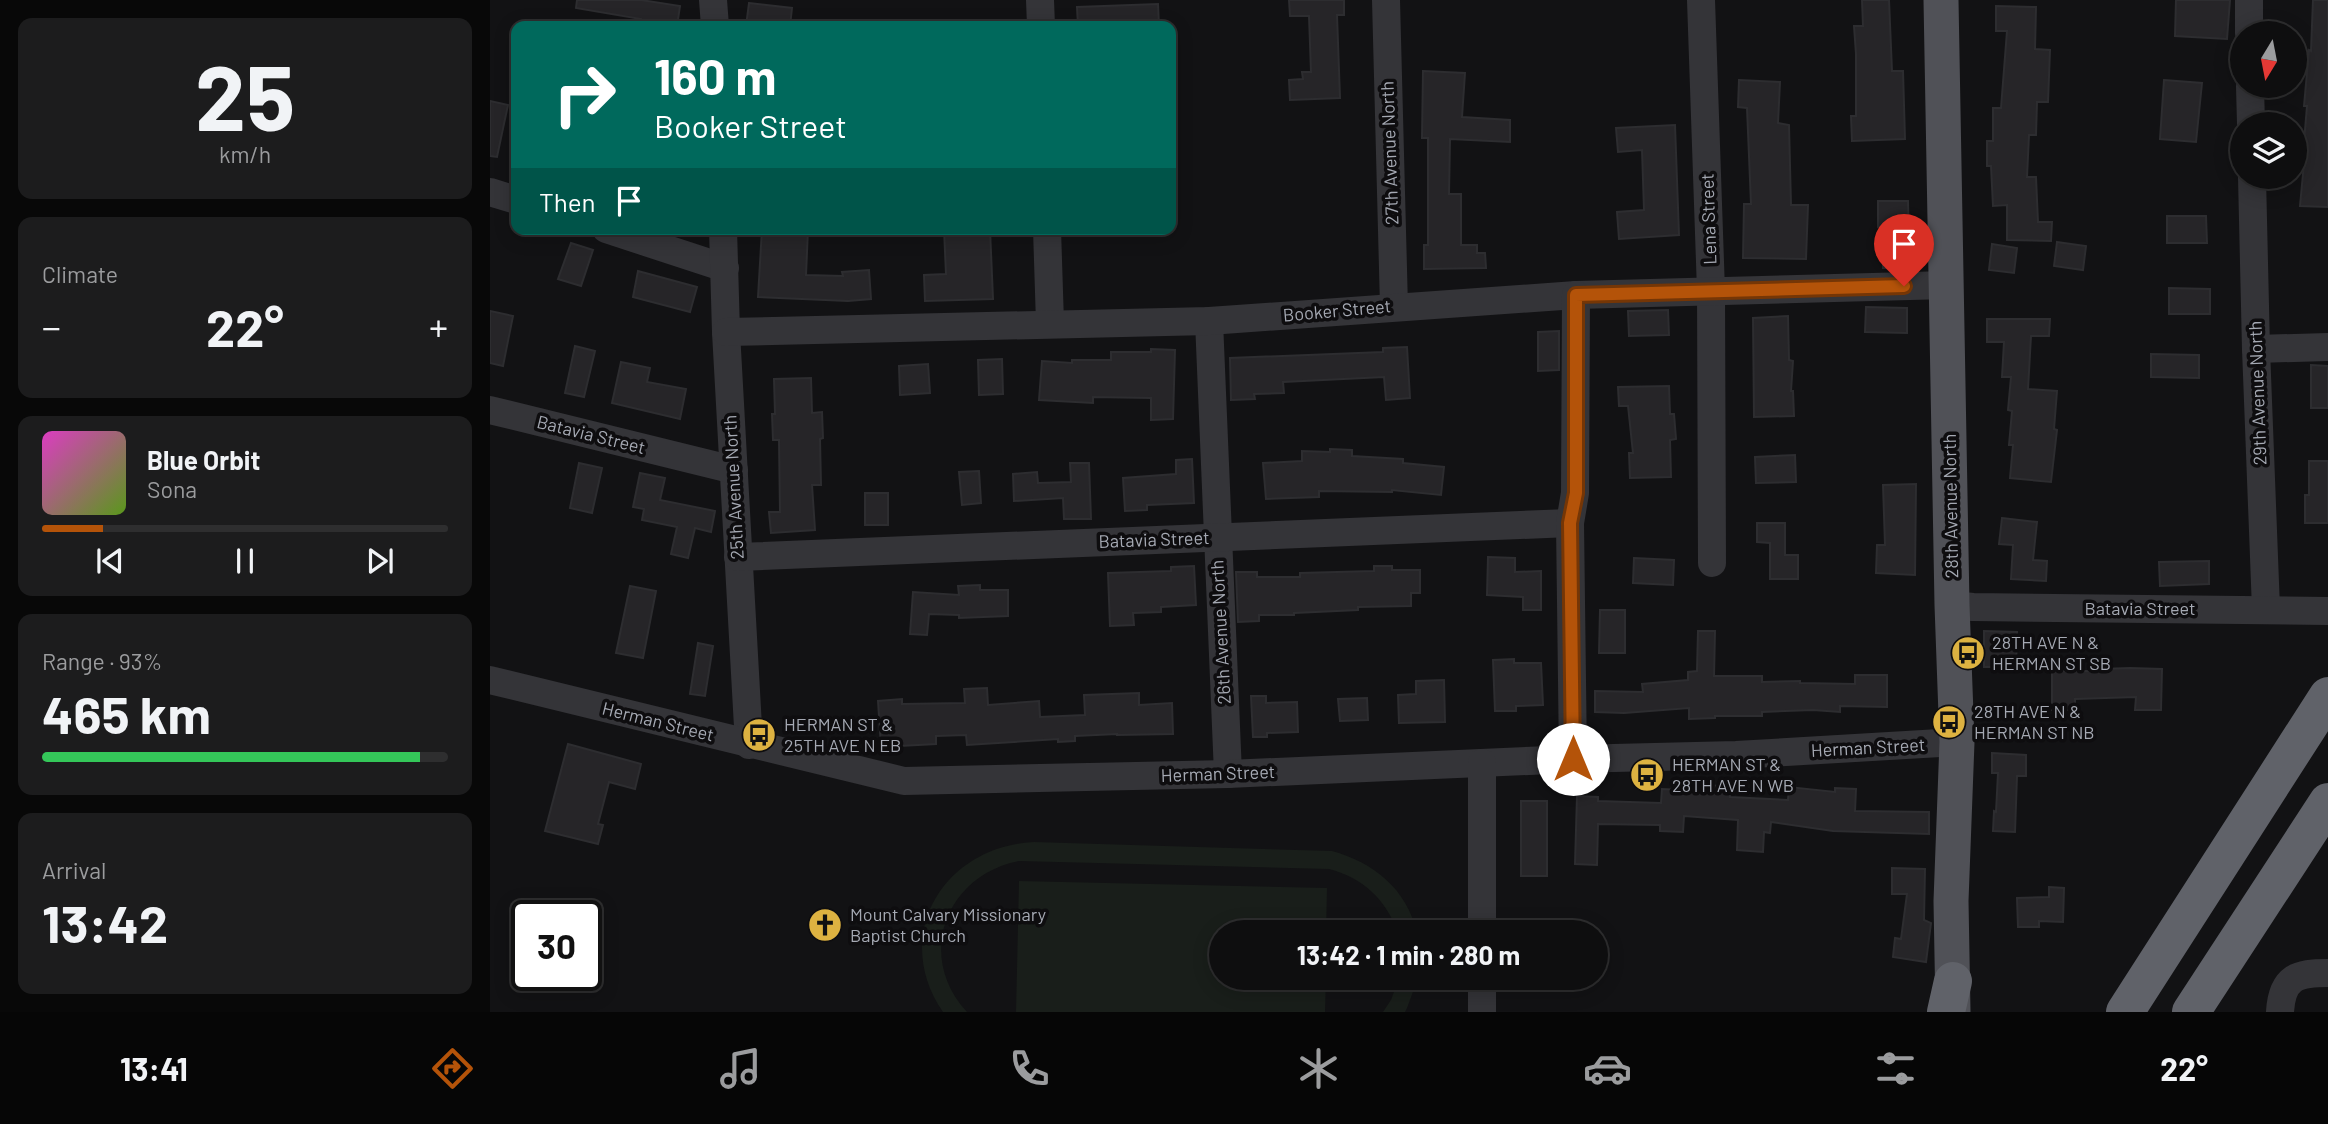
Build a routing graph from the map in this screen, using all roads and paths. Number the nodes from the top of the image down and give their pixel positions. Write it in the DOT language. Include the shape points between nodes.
graph roads {
  1 [pos="713,0"];
  2 [pos="1040,0"];
  3 [pos="1386,0"];
  4 [pos="1701,0"];
  5 [pos="1941,0"];
  6 [pos="2249,0"];
  7 [pos="715,21"];
  8 [pos="1041,21"];
  9 [pos="2249,21"];
  10 [pos="2252,189"];
  11 [pos="490,192"];
  12 [pos="511,198"];
  13 [pos="624,235"];
  14 [pos="723,235"];
  15 [pos="1047,235"];
  16 [pos="725,268"];
  17 [pos="1948,285"];
  18 [pos="1711,291"];
  19 [pos="1576,295"];
  20 [pos="1394,307"];
  21 [pos="1209,321"];
  22 [pos="1050,323"];
  23 [pos="726,332"];
  24 [pos="2328,347"];
  25 [pos="2256,349"];
  26 [pos="490,410"];
  27 [pos="734,470"];
  28 [pos="1570,523"];
  29 [pos="1217,537"];
  30 [pos="738,557"];
  31 [pos="1712,563"];
  32 [pos="1952,605"];
  33 [pos="2266,609"];
  34 [pos="2328,611"];
  35 [pos="490,680"];
  36 [pos="2328,696"];
  37 [pos="1957,743"];
  38 [pos="749,744"];
  39 [pos="1573,759"];
  40 [pos="1482,763"];
  41 [pos="1228,774"];
  42 [pos="2328,802"];
  43 [pos="1482,920"];
  44 [pos="2328,973"];
  45 [pos="1482,990"];
  46 [pos="1951,1002"];
  47 [pos="1482,1012"];
  48 [pos="2125,1012"];
  49 [pos="2191,1012"];
  50 [pos="2280,1012"];
  1 -- 7 [label="street"];
  2 -- 8 [label="street"];
  3 -- 20 [label="street, 27th Avenue North"];
  4 -- 18 [label="street, Lena Street"];
  5 -- 17 [label="main road, 28th Avenue North"];
  6 -- 9 [label="street"];
  10 -- 25 [label="street, 29th Avenue North"];
  11 -- 12 [label="street"];
  13 -- 16 [label="street"];
  14 -- 16 [label="street, 25th Avenue North"];
  15 -- 22 [label="street"];
  16 -- 23 [label="street, 25th Avenue North"];
  17 -- 18 [label="street, Booker Street"];
  17 -- 32 [label="main road, 28th Avenue North"];
  18 -- 19 [label="street, Booker Street"];
  18 -- 31 [label="street, Lena Street"];
  19 -- 20 [label="street, Booker Street"];
  19 -- 28 [label="street" via="1576,493"];
  20 -- 21 [label="street, Booker Street"];
  21 -- 22 [label="street, Booker Street"];
  21 -- 29 [label="street, 26th Avenue North"];
  22 -- 23 [label="street, Booker Street"];
  23 -- 27 [label="street, 25th Avenue North"];
  24 -- 25 [label="street"];
  25 -- 33 [label="street, 29th Avenue North"];
  26 -- 27 [label="street, Batavia Street"];
  27 -- 30 [label="street, 25th Avenue North"];
  28 -- 29 [label="street, Batavia Street"];
  28 -- 39 [label="street"];
  29 -- 30 [label="street, Batavia Street"];
  29 -- 41 [label="street, 26th Avenue North"];
  30 -- 38 [label="street, 25th Avenue North"];
  32 -- 33 [label="street, Batavia Street"];
  32 -- 37 [label="main road, 28th Avenue North"];
  33 -- 34 [label="street, Batavia Street"];
  35 -- 38 [label="street, Herman Street"];
  36 -- 48 [label="highway"];
  37 -- 39 [label="street, Herman Street"];
  37 -- 46 [label="main road, 28th Avenue North"];
  38 -- 41 [label="street, Herman Street" via="904,782"];
  39 -- 40 [label="street, Herman Street"];
  40 -- 41 [label="street, Herman Street"];
  40 -- 43 [label="street"];
  42 -- 49 [label="highway"];
  44 -- 50 [label="street" via="2292,979"];
  45 -- 47 [label="street"];
}
